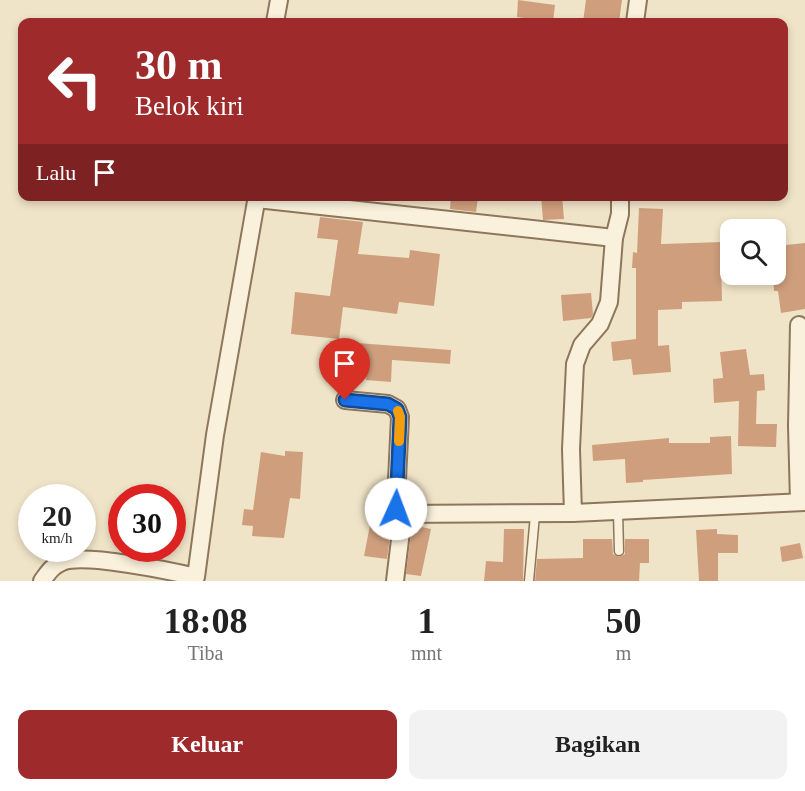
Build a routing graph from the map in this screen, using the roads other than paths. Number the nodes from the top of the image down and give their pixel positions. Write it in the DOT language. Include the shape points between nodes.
graph roads {
  1 [pos="279,0"];
  2 [pos="638,0"];
  3 [pos="276,18"];
  4 [pos="636,18"];
  5 [pos="256,201"];
  6 [pos="284,201"];
  7 [pos="621,201"];
  8 [pos="614,238"];
  9 [pos="799,325"];
  10 [pos="345,400"];
  11 [pos="802,462"];
  12 [pos="802,502"];
  13 [pos="618,512"];
  14 [pos="573,513"];
  15 [pos="403,515"];
  16 [pos="535,515"];
  17 [pos="619,551"];
  18 [pos="199,580"];
  19 [pos="42,581"];
  20 [pos="395,581"];
  21 [pos="529,581"];
  1 -- 3 [label="street"];
  2 -- 4 [label="street"];
  5 -- 18 [label="street" via="215,435"];
  6 -- 8 [label="street"];
  7 -- 8 [label="street"];
  8 -- 14 [label="street" via="609,302 575,364"];
  9 -- 11 [label="street"];
  10 -- 15 [label="street" via="388,404 397,409 400,417 396,509"];
  11 -- 12 [label="street"];
  12 -- 13 [label="street"];
  13 -- 14 [label="street"];
  13 -- 17 [label="lane"];
  14 -- 16 [label="street"];
  15 -- 16 [label="street"];
  15 -- 20 [label="street"];
  16 -- 21 [label="lane"];
  18 -- 19 [label="street" via="126,564 64,561 50,569"];
}
